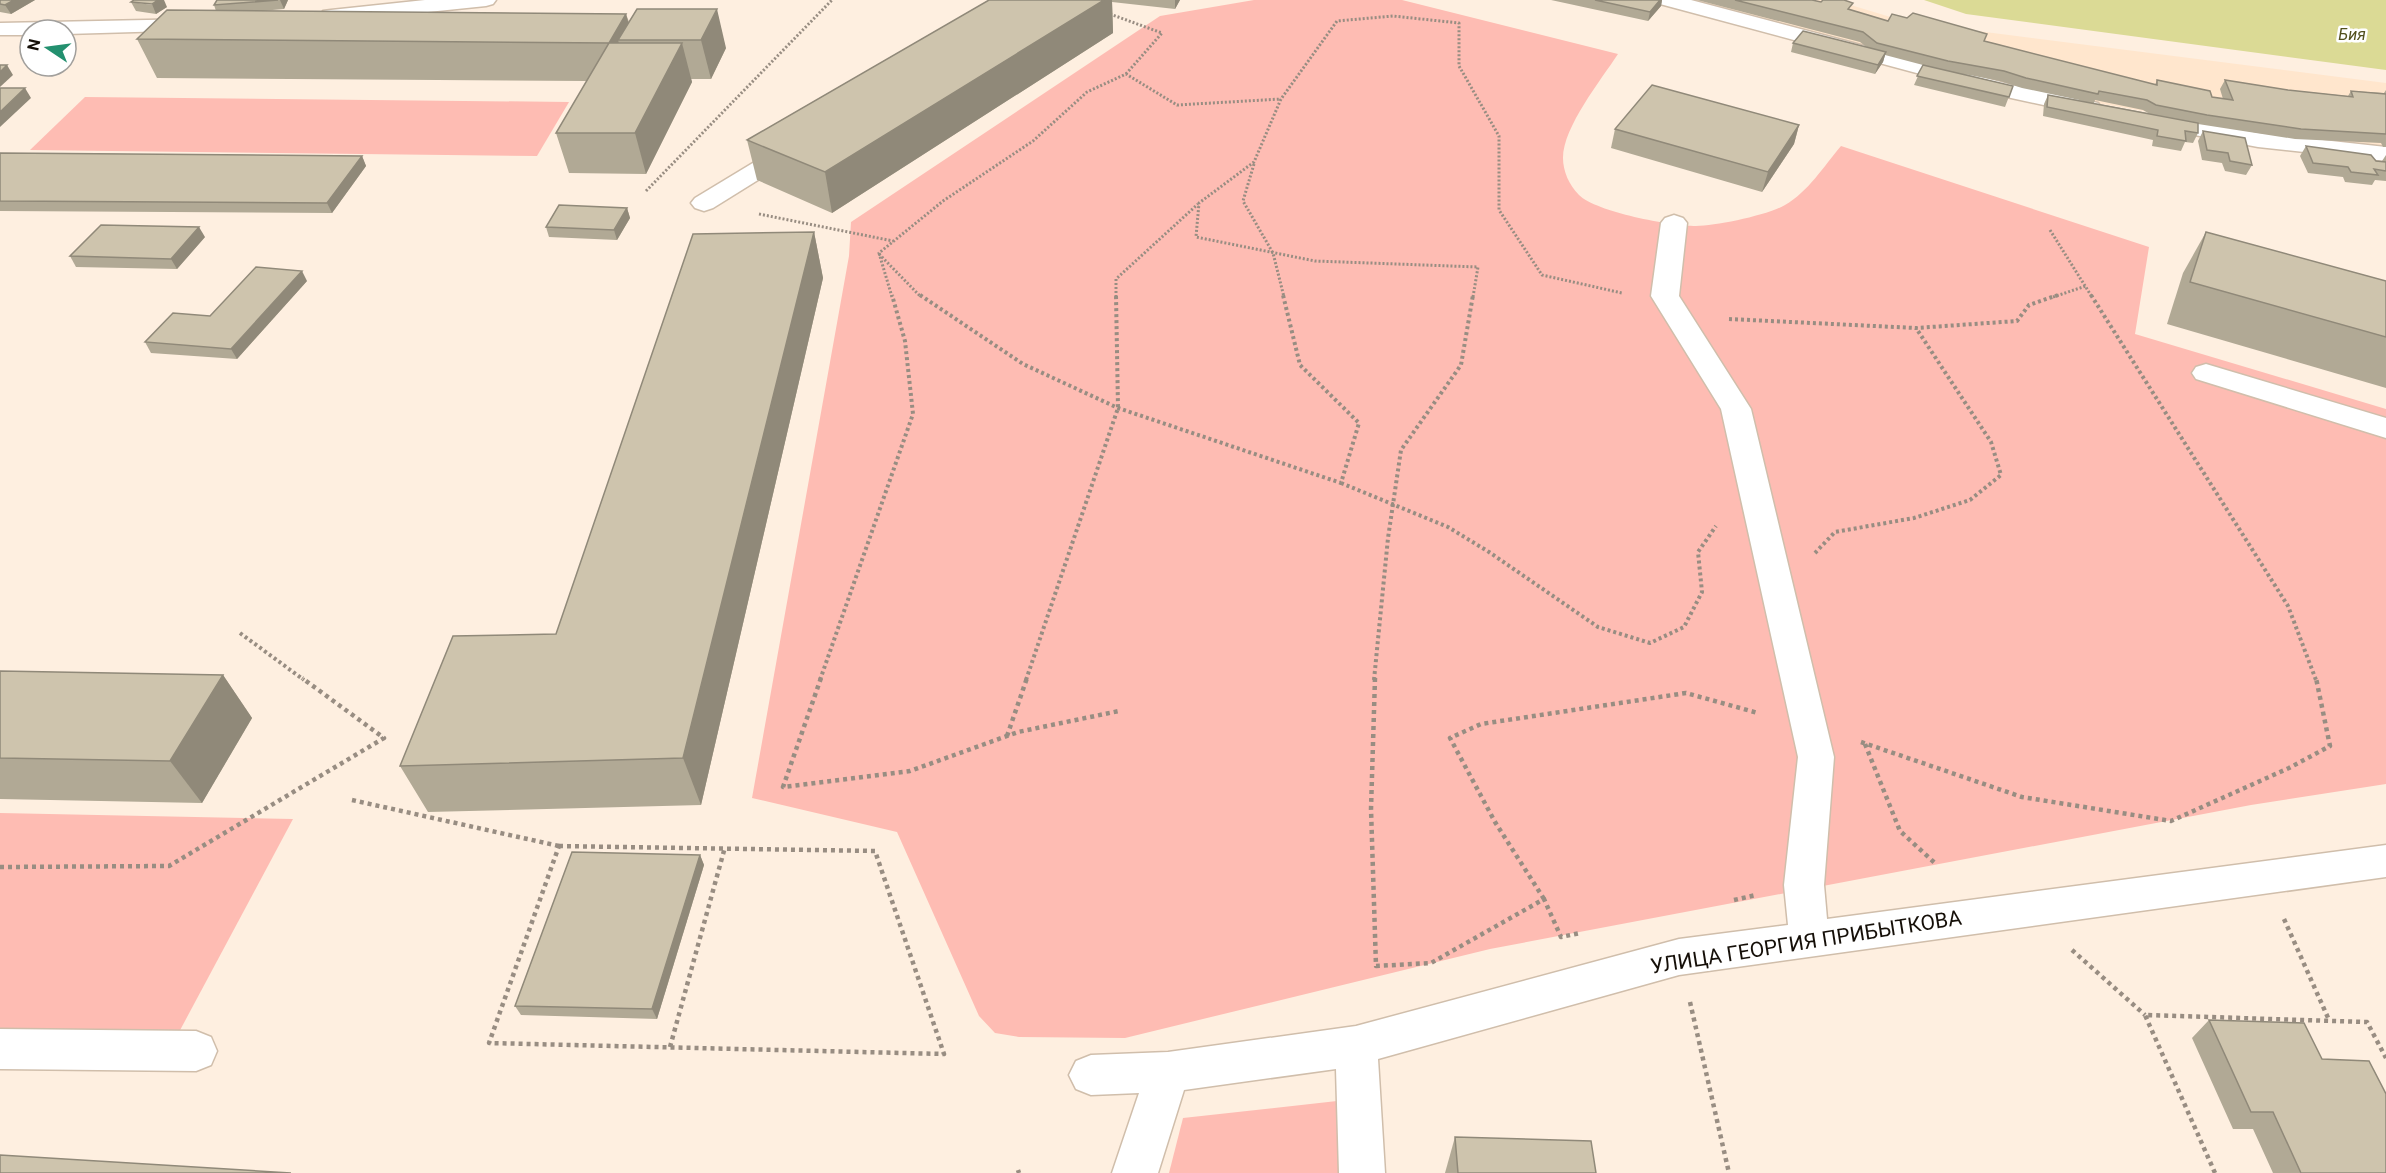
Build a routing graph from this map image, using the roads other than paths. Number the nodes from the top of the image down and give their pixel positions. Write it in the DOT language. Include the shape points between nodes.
graph roads {
  1 [pos="486,0"];
  2 [pos="1667,0"];
  3 [pos="314,17"];
  4 [pos="221,24"];
  5 [pos="0,29"];
  6 [pos="813,135"];
  7 [pos="2386,154"];
  8 [pos="704,203"];
  9 [pos="1674,223"];
  10 [pos="2206,373"];
  11 [pos="2386,428"];
  12 [pos="2386,861"];
  13 [pos="1809,939"];
  14 [pos="1356,1046"];
  15 [pos="0,1049"];
  16 [pos="196,1051"];
  17 [pos="1168,1072"];
  18 [pos="1091,1075"];
  19 [pos="1135,1173"];
  20 [pos="1362,1173"];
  1 -- 3 [label="street"];
  2 -- 7 [label="street" via="2010,91 2258,140"];
  4 -- 5 [label="street"];
  6 -- 8 [label="street"];
  9 -- 13 [label="street" via="1671,306 1736,409 1816,757 1804,885"];
  10 -- 11 [label="street"];
  12 -- 13 [label="street, УЛИЦА ГЕОРГИЯ ПРИБЫТКОВА"];
  13 -- 14 [label="street, УЛИЦА ГЕОРГИЯ ПРИБЫТКОВА" via="1679,957"];
  14 -- 17 [label="street, УЛИЦА ГЕОРГИЯ ПРИБЫТКОВА"];
  14 -- 20 [label="street"];
  15 -- 16 [label="street"];
  17 -- 18 [label="street, УЛИЦА ГЕОРГИЯ ПРИБЫТКОВА"];
  17 -- 19 [label="street"];
}
